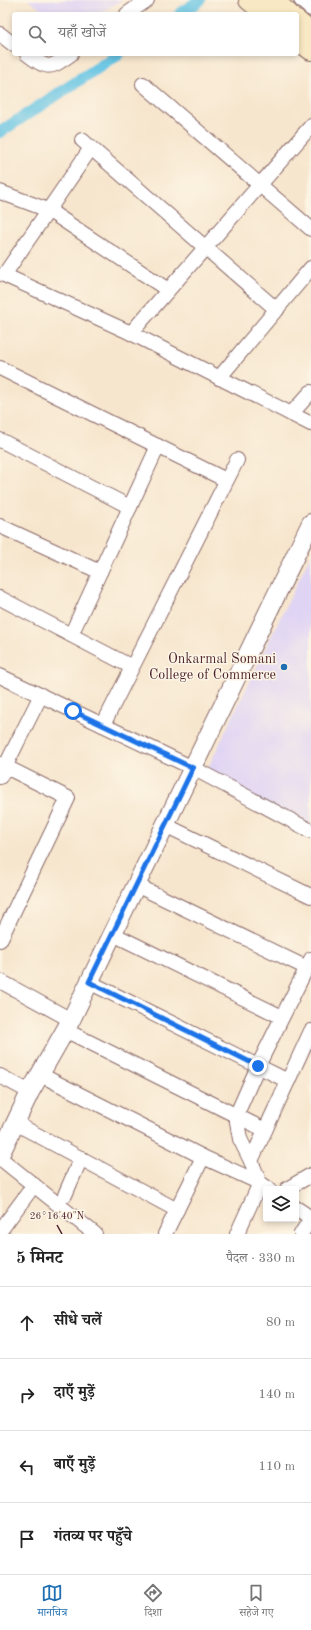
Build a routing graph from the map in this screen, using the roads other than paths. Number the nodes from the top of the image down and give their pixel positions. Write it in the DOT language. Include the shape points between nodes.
graph roads {
  1 [pos="147,0"];
  2 [pos="250,0"];
  3 [pos="273,0"];
  4 [pos="301,0"];
  5 [pos="311,9"];
  6 [pos="130,12"];
  7 [pos="264,12"];
  8 [pos="287,12"];
  9 [pos="299,23"];
  10 [pos="311,33"];
  11 [pos="0,34"];
  12 [pos="299,41"];
  13 [pos="12,43"];
  14 [pos="311,50"];
  15 [pos="30,56"];
  16 [pos="68,56"];
  17 [pos="143,84"];
  18 [pos="311,126"];
  19 [pos="260,184"];
  20 [pos="0,192"];
  21 [pos="48,210"];
  22 [pos="311,229"];
  23 [pos="206,247"];
  24 [pos="311,268"];
  25 [pos="1,277"];
  26 [pos="168,290"];
  27 [pos="276,310"];
  28 [pos="130,333"];
  29 [pos="0,368"];
  30 [pos="219,378"];
  31 [pos="311,392"];
  32 [pos="291,414"];
  33 [pos="311,424"];
  34 [pos="0,440"];
  35 [pos="158,446"];
  36 [pos="236,460"];
  37 [pos="226,480"];
  38 [pos="130,507"];
  39 [pos="311,523"];
  40 [pos="0,526"];
  41 [pos="100,572"];
  42 [pos="0,598"];
  43 [pos="71,635"];
  44 [pos="132,667"];
  45 [pos="0,676"];
  46 [pos="41,696"];
  47 [pos="103,725"];
  48 [pos="193,768"];
  49 [pos="2,769"];
  50 [pos="165,825"];
  51 [pos="311,831"];
  52 [pos="136,885"];
  53 [pos="311,896"];
  54 [pos="113,934"];
  55 [pos="0,940"];
  56 [pos="309,964"];
  57 [pos="0,981"];
  58 [pos="89,982"];
  59 [pos="282,1017"];
  60 [pos="68,1025"];
  61 [pos="309,1040"];
  62 [pos="258,1066"];
  63 [pos="41,1074"];
  64 [pos="0,1076"];
  65 [pos="288,1081"];
  66 [pos="30,1092"];
  67 [pos="236,1116"];
  68 [pos="15,1123"];
  69 [pos="265,1130"];
  70 [pos="1,1154"];
  71 [pos="203,1157"];
  72 [pos="81,1158"];
  73 [pos="251,1161"];
  74 [pos="311,1175"];
  75 [pos="34,1185"];
  76 [pos="265,1186"];
  77 [pos="292,1186"];
  78 [pos="263,1189"];
  79 [pos="65,1195"];
  80 [pos="177,1210"];
  81 [pos="299,1210"];
  82 [pos="311,1218"];
  83 [pos="80,1229"];
  84 [pos="0,1231"];
  85 [pos="95,1234"];
  86 [pos="165,1234"];
  87 [pos="237,1234"];
  88 [pos="301,1234"];
  1 -- 6 [label="street"];
  2 -- 7 [label="main road"];
  3 -- 8 [label="main road"];
  4 -- 5 [label="street"];
  9 -- 10 [label="main road"];
  11 -- 13 [label="street"];
  12 -- 14 [label="main road"];
  15 -- 16 [label="street" via="41,65 47,66 58,64"];
  17 -- 19 [label="street"];
  18 -- 19 [label="street"];
  19 -- 22 [label="street"];
  19 -- 23 [label="street"];
  20 -- 21 [label="street"];
  21 -- 23 [label="street" via="87,144"];
  21 -- 25 [label="street"];
  21 -- 26 [label="street"];
  23 -- 26 [label="street"];
  23 -- 27 [label="street"];
  24 -- 27 [label="street"];
  25 -- 28 [label="street"];
  26 -- 28 [label="street"];
  27 -- 30 [label="street"];
  28 -- 30 [label="street"];
  29 -- 35 [label="street"];
  30 -- 32 [label="street"];
  31 -- 32 [label="street"];
  32 -- 33 [label="street"];
  34 -- 38 [label="street"];
  35 -- 37 [label="street"];
  35 -- 38 [label="street"];
  36 -- 37 [label="street"];
  37 -- 44 [label="street"];
  38 -- 41 [label="street"];
  39 -- 48 [label="street"];
  40 -- 41 [label="street"];
  41 -- 43 [label="street"];
  42 -- 43 [label="street"];
  43 -- 44 [label="street"];
  44 -- 47 [label="street"];
  45 -- 46 [label="street"];
  46 -- 47 [label="street"];
  46 -- 49 [label="street"];
  47 -- 48 [label="street"];
  48 -- 50 [label="street"];
  48 -- 51 [label="street"];
  49 -- 55 [label="street" via="68,798"];
  50 -- 52 [label="street"];
  50 -- 53 [label="street"];
  52 -- 54 [label="street"];
  52 -- 56 [label="street"];
  54 -- 58 [label="street"];
  54 -- 59 [label="street"];
  56 -- 59 [label="street"];
  57 -- 60 [label="street"];
  58 -- 60 [label="street"];
  58 -- 62 [label="street"];
  59 -- 62 [label="street"];
  60 -- 63 [label="street"];
  60 -- 67 [label="street"];
  61 -- 65 [label="street"];
  62 -- 65 [label="street"];
  62 -- 67 [label="street"];
  63 -- 66 [label="street"];
  63 -- 71 [label="street"];
  64 -- 66 [label="street"];
  65 -- 69 [label="street"];
  66 -- 68 [label="street"];
  67 -- 69 [label="street"];
  67 -- 73 [label="street" via="240,1139"];
  68 -- 70 [label="street"];
  68 -- 72 [label="street"];
  69 -- 73 [label="street"];
  70 -- 75 [label="street"];
  71 -- 76 [label="street"];
  71 -- 80 [label="street"];
  72 -- 79 [label="street"];
  72 -- 80 [label="street"];
  73 -- 76 [label="street"];
  74 -- 77 [label="street"];
  75 -- 83 [label="street"];
  75 -- 84 [label="street"];
  78 -- 87 [label="street"];
  80 -- 86 [label="street"];
  81 -- 82 [label="street"];
  82 -- 88 [label="street"];
  83 -- 85 [label="street"];
}
